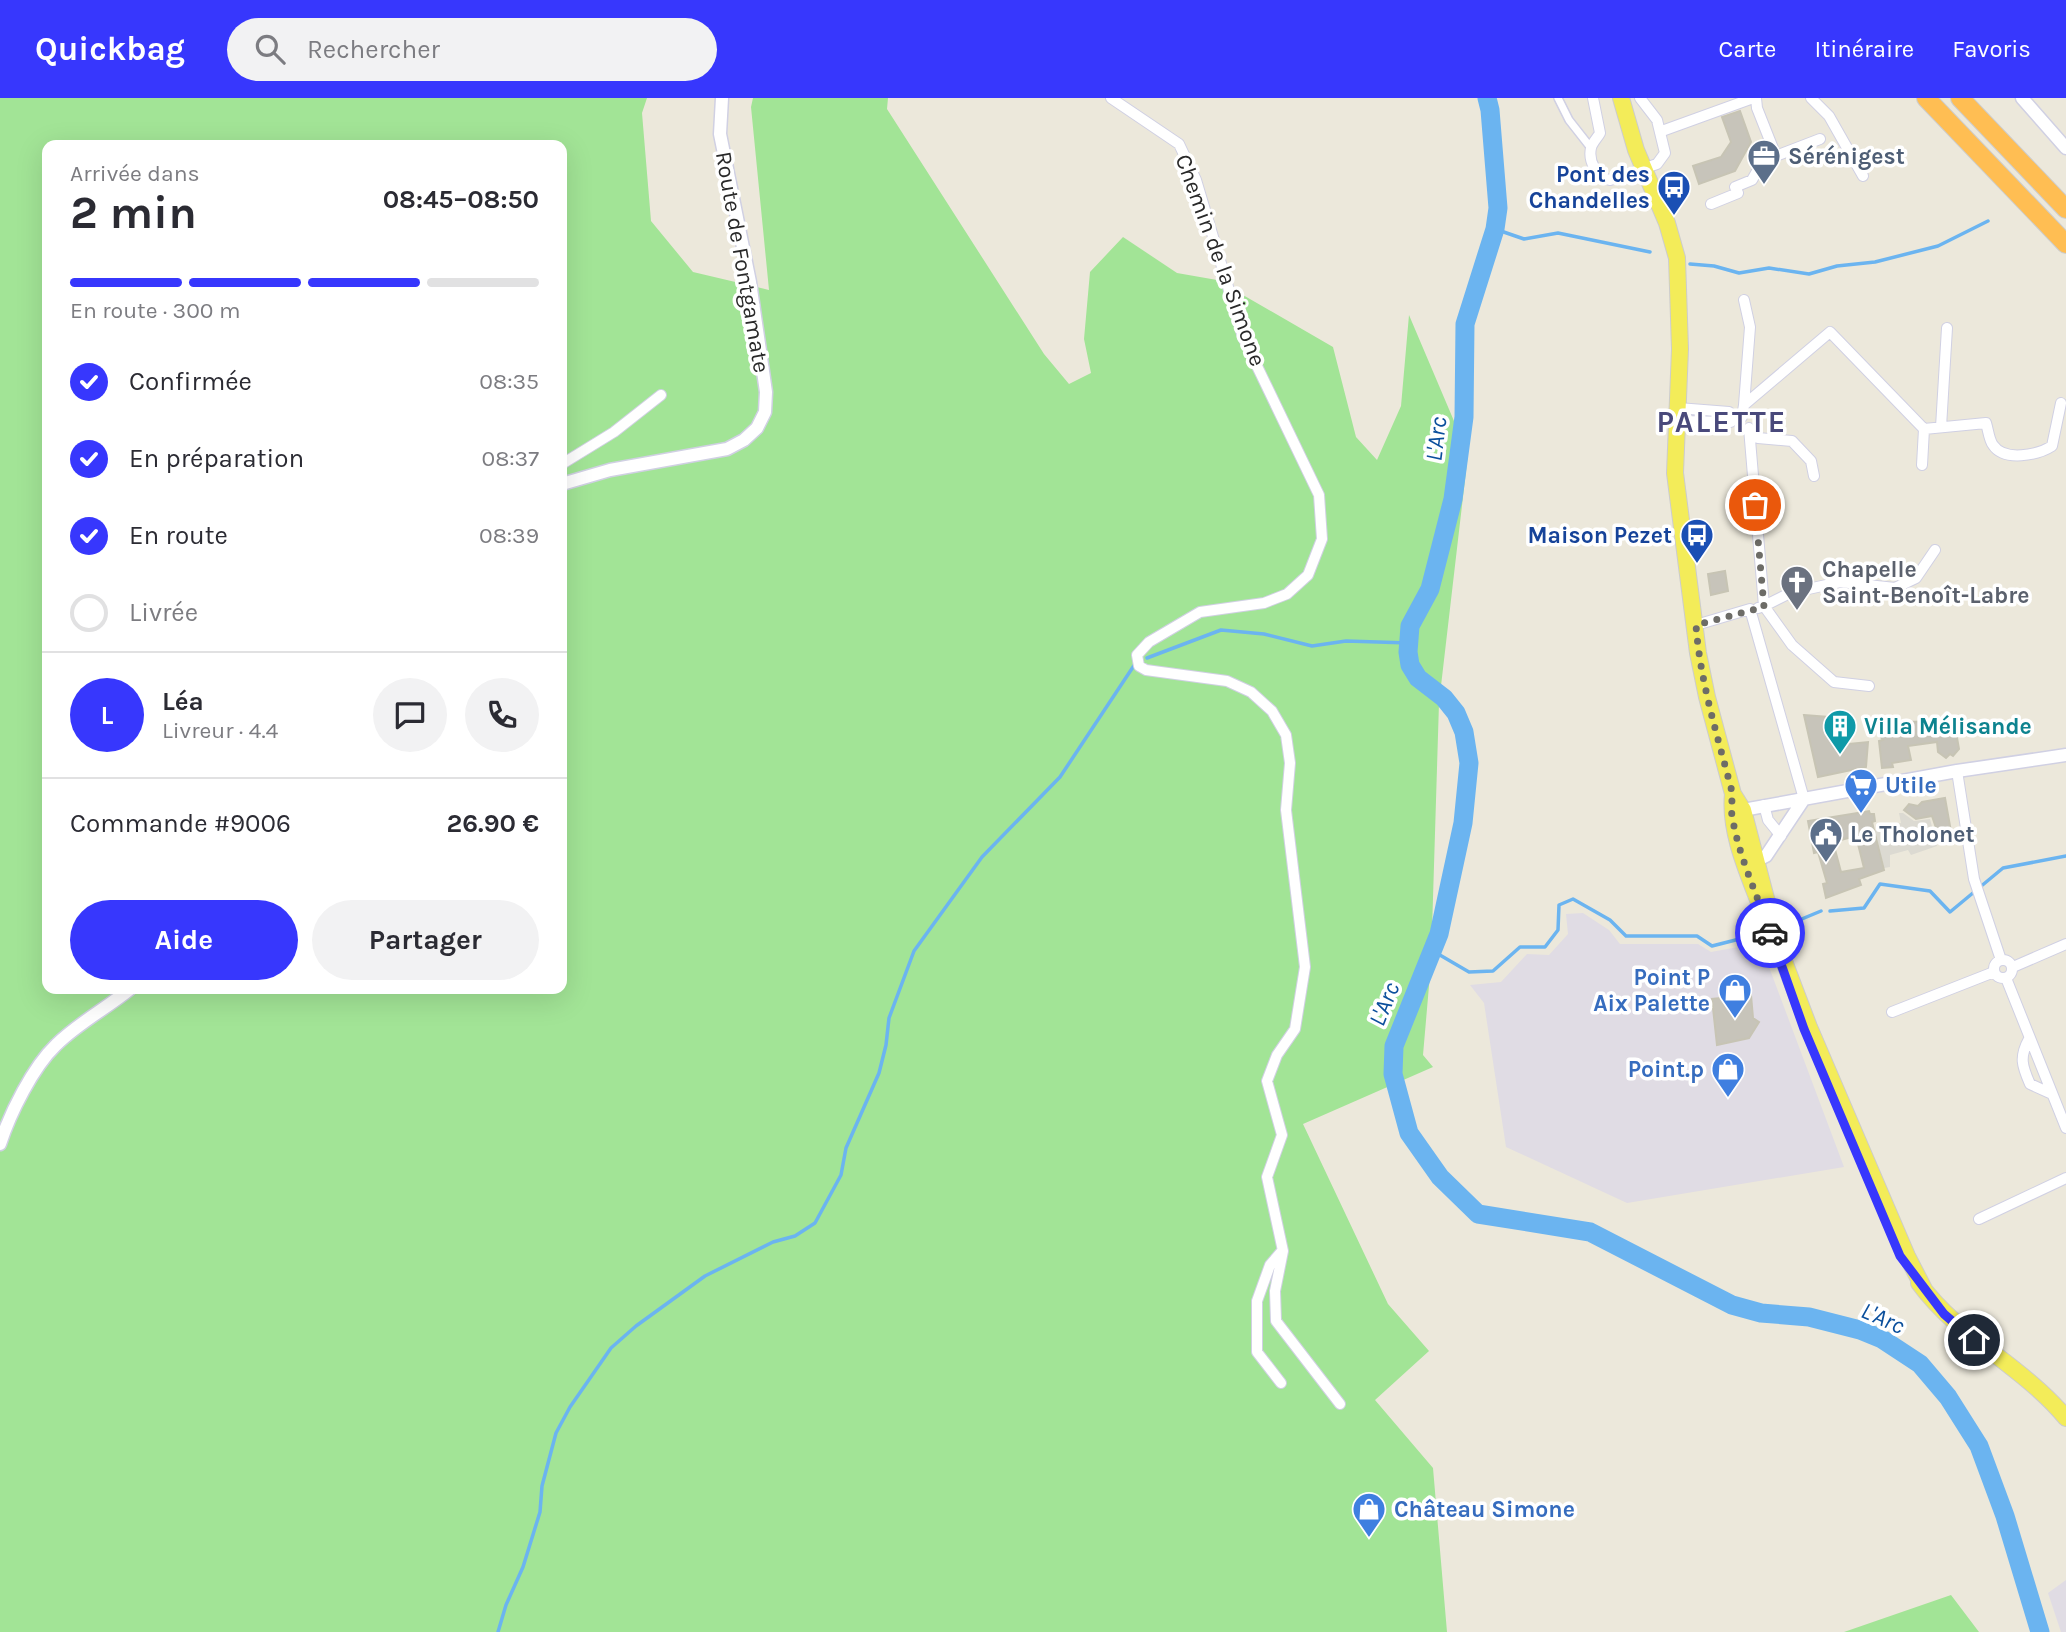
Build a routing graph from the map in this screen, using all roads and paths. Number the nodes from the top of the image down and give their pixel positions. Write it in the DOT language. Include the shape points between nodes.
graph roads {
  1 [pos="722,98"];
  2 [pos="1111,98"];
  3 [pos="1558,98"];
  4 [pos="1593,98"];
  5 [pos="1621,98"];
  6 [pos="1640,98"];
  7 [pos="1754,98"];
  8 [pos="1811,98"];
  9 [pos="1926,98"];
  10 [pos="1960,98"];
  11 [pos="2022,98"];
  12 [pos="1662,131"];
  13 [pos="1820,139"];
  14 [pos="1591,148"];
  15 [pos="2066,148"];
  16 [pos="1776,156"];
  17 [pos="1643,169"];
  18 [pos="1863,176"];
  19 [pos="1711,204"];
  20 [pos="2066,209"];
  21 [pos="2066,244"];
  22 [pos="1744,300"];
  23 [pos="1947,328"];
  24 [pos="661,395"];
  25 [pos="2061,403"];
  26 [pos="1744,405"];
  27 [pos="1678,415"];
  28 [pos="1738,417"];
  29 [pos="1941,427"];
  30 [pos="1749,428"];
  31 [pos="1924,429"];
  32 [pos="567,461"];
  33 [pos="1922,465"];
  34 [pos="1814,476"];
  35 [pos="567,483"];
  36 [pos="1935,550"];
  37 [pos="1764,607"];
  38 [pos="1750,609"];
  39 [pos="1696,625"];
  40 [pos="1869,686"];
  41 [pos="2066,755"];
  42 [pos="1957,771"];
  43 [pos="1804,799"];
  44 [pos="1764,805"];
  45 [pos="1736,815"];
  46 [pos="1781,836"];
  47 [pos="1758,860"];
  48 [pos="1771,929"];
  49 [pos="2062,946"];
  50 [pos="2001,960"];
  51 [pos="2012,967"];
  52 [pos="1994,972"];
  53 [pos="2006,978"];
  54 [pos="123,994"];
  55 [pos="1892,1012"];
  56 [pos="2029,1039"];
  57 [pos="2052,1094"];
  58 [pos="2066,1128"];
  59 [pos="0,1144"];
  60 [pos="2066,1178"];
  61 [pos="1979,1219"];
  62 [pos="1283,1251"];
  63 [pos="2022,1378"];
  64 [pos="1281,1383"];
  65 [pos="1340,1404"];
  66 [pos="2066,1418"];
  67 [pos="2066,1430"];
  1 -- 35 [label="street, Route de Fontgamate" via="720,134 765,371 765,412 757,428 727,449"];
  2 -- 62 [label="street, Chemin de la Simone" via="1179,144 1196,180 1243,337 1319,495 1322,539 1308,575 1287,594 1264,603 1200,612 1149,642 1138,655 1139,666 1146,670 1208,677 1251,692 1272,711 1286,735 1290,763 1286,810 1305,967 1295,1029 1276,1055 1267,1081 1282,1135 1267,1177"];
  3 -- 14 [label="street"];
  4 -- 14 [label="street" via="1600,133"];
  5 -- 17 [label="main road"];
  6 -- 12 [label="street"];
  7 -- 12 [label="street"];
  7 -- 16 [label="street"];
  8 -- 18 [label="street" via="1829,116"];
  9 -- 21 [label="highway"];
  10 -- 20 [label="highway"];
  11 -- 15 [label="street"];
  12 -- 17 [label="street" via="1663,159"];
  13 -- 16 [label="street"];
  14 -- 17 [label="street" via="1591,163 1604,179 1617,180"];
  16 -- 19 [label="street" via="1765,159 1752,180 1735,187 1738,193"];
  17 -- 27 [label="main road" via="1677,258"];
  22 -- 26 [label="street" via="1750,327"];
  23 -- 29 [label="street"];
  24 -- 32 [label="street"];
  25 -- 29 [label="street" via="2055,442 2043,452 2003,454 1992,445 1986,423"];
  26 -- 28 [label="street"];
  26 -- 31 [label="street" via="1830,332"];
  27 -- 28 [label="street" via="1731,422"];
  27 -- 39 [label="main road" via="1675,473"];
  28 -- 30 [label="street"];
  29 -- 31 [label="street"];
  30 -- 34 [label="street" via="1758,438 1792,441 1811,461"];
  30 -- 37 [label="street"];
  31 -- 33 [label="street"];
  36 -- 37 [label="street" via="1916,578 1895,587 1840,582 1790,593"];
  37 -- 38 [label="street"];
  37 -- 40 [label="street" via="1792,645 1834,682"];
  38 -- 39 [label="street"];
  38 -- 43 [label="street"];
  39 -- 45 [label="main road" via="1709,707"];
  41 -- 42 [label="street"];
  42 -- 43 [label="street"];
  42 -- 50 [label="street" via="1974,879"];
  43 -- 44 [label="street"];
  43 -- 46 [label="street"];
  44 -- 45 [label="street"];
  44 -- 46 [label="street" via="1768,820"];
  45 -- 47 [label="main road"];
  45 -- 48 [label="main road" via="1748,873"];
  46 -- 47 [label="street"];
  47 -- 48 [label="main road"];
  48 -- 63 [label="main road" via="1804,1029 1900,1256 1944,1314"];
  49 -- 51 [label="street"];
  50 -- 51 [label="street"];
  50 -- 52 [label="street"];
  51 -- 53 [label="street"];
  52 -- 53 [label="street"];
  52 -- 55 [label="street"];
  53 -- 56 [label="street"];
  54 -- 59 [label="street" via="55,1046 41,1063"];
  56 -- 57 [label="street"];
  56 -- 57 [label="street" via="2021,1059 2024,1070 2030,1084"];
  57 -- 58 [label="street"];
  60 -- 61 [label="street"];
  62 -- 64 [label="street" via="1270,1265 1257,1301 1257,1352"];
  62 -- 65 [label="street, Chemin de la Simone" via="1275,1292 1276,1321"];
  63 -- 66 [label="main road"];
  63 -- 67 [label="main road"];
}
